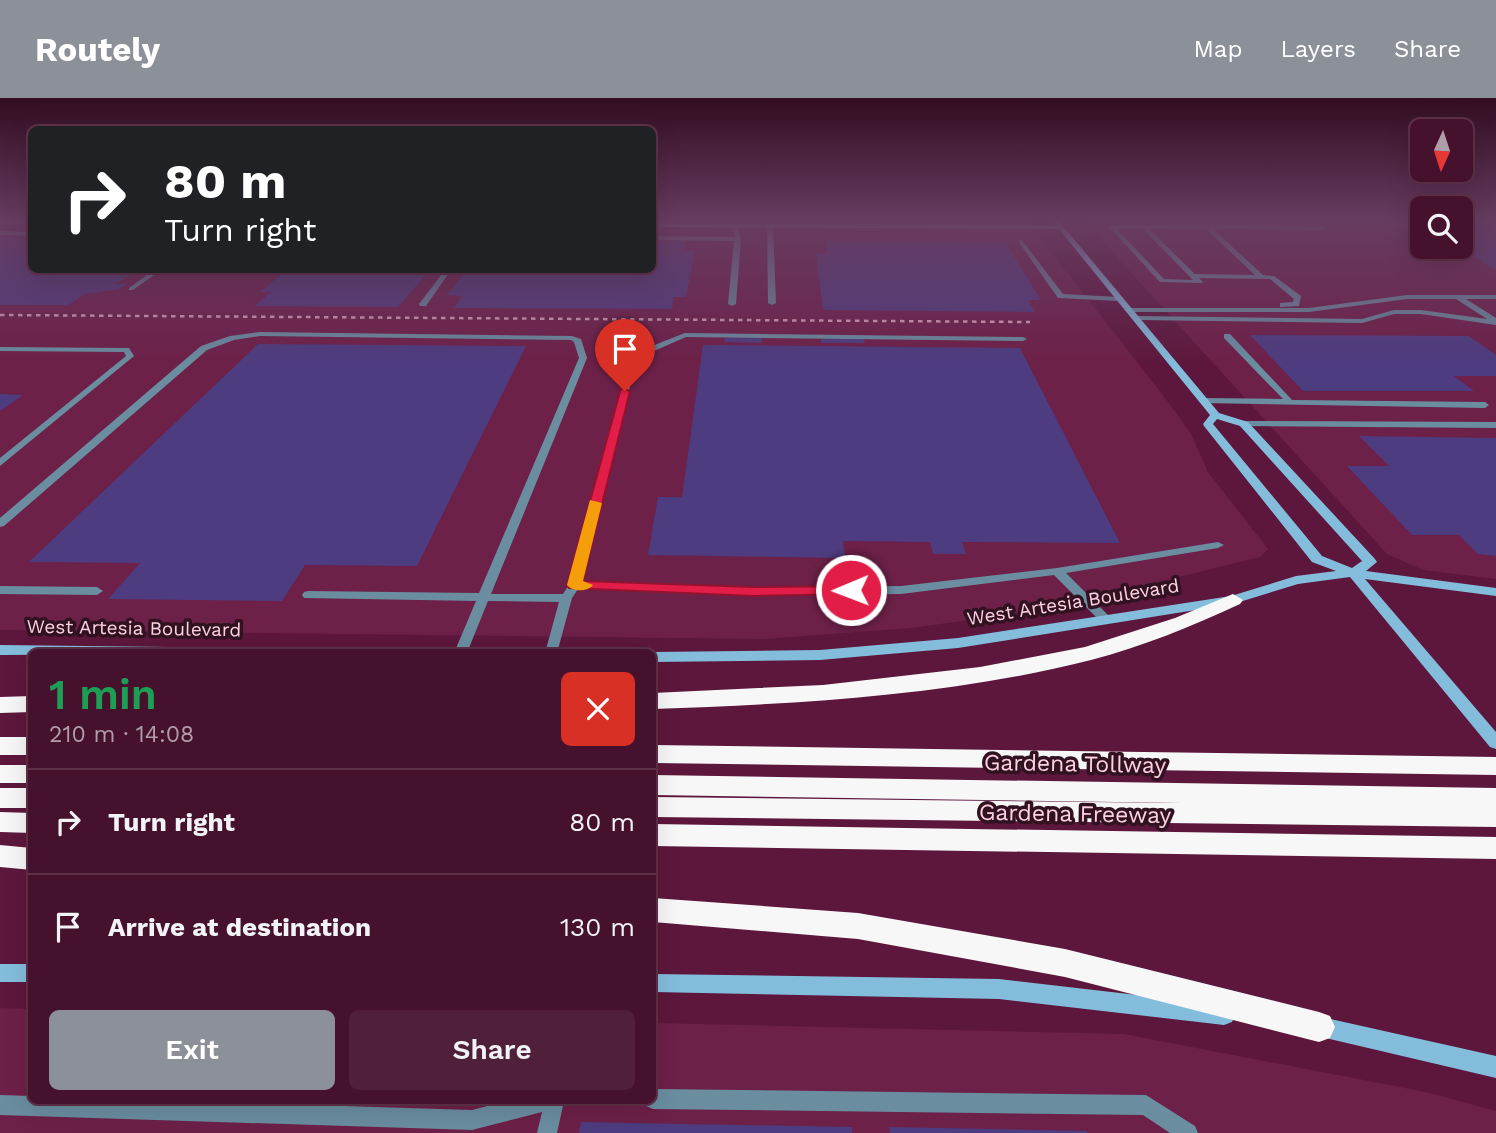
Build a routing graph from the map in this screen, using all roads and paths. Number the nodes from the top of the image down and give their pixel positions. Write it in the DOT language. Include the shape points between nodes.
graph roads {
  1 [pos="735,268"];
  2 [pos="771,268"];
  3 [pos="1040,268"];
  4 [pos="1095,268"];
  5 [pos="1151,268"];
  6 [pos="1185,268"];
  7 [pos="1252,268"];
  8 [pos="154,273"];
  9 [pos="447,273"];
  10 [pos="1261,277"];
  11 [pos="1195,279"];
  12 [pos="1219,282"];
  13 [pos="131,289"];
  14 [pos="1458,297"];
  15 [pos="1496,297"];
  16 [pos="772,303"];
  17 [pos="423,304"];
  18 [pos="732,304"];
  19 [pos="1124,304"];
  20 [pos="1421,312"];
  21 [pos="1136,318"];
  22 [pos="1496,322"];
  23 [pos="1227,336"];
  24 [pos="1023,339"];
  25 [pos="0,349"];
  26 [pos="1203,401"];
  27 [pos="1289,401"];
  28 [pos="1485,405"];
  29 [pos="1215,415"];
  30 [pos="1244,424"];
  31 [pos="1496,425"];
  32 [pos="0,463"];
  33 [pos="0,524"];
  34 [pos="1218,545"];
  35 [pos="1057,571"];
  36 [pos="1353,573"];
  37 [pos="575,585"];
  38 [pos="0,590"];
  39 [pos="97,591"];
  40 [pos="1496,592"];
  41 [pos="308,595"];
  42 [pos="482,598"];
  43 [pos="566,598"];
  44 [pos="1233,600"];
  45 [pos="1106,620"];
  46 [pos="462,649"];
  47 [pos="552,649"];
  48 [pos="0,650"];
  49 [pos="28,650"];
  50 [pos="656,657"];
  51 [pos="656,701"];
  52 [pos="28,704"];
  53 [pos="0,705"];
  54 [pos="1496,743"];
  55 [pos="0,746"];
  56 [pos="28,746"];
  57 [pos="656,754"];
  58 [pos="1496,766"];
  59 [pos="0,774"];
  60 [pos="28,774"];
  61 [pos="656,785"];
  62 [pos="0,798"];
  63 [pos="28,798"];
  64 [pos="1496,798"];
  65 [pos="656,807"];
  66 [pos="1496,817"];
  67 [pos="0,822"];
  68 [pos="28,822"];
  69 [pos="656,835"];
  70 [pos="1496,848"];
  71 [pos="0,856"];
  72 [pos="28,859"];
  73 [pos="656,909"];
  74 [pos="0,973"];
  75 [pos="28,973"];
  76 [pos="656,983"];
  77 [pos="1319,1027"];
  78 [pos="1496,1067"];
  79 [pos="656,1099"];
  80 [pos="533,1104"];
  81 [pos="553,1104"];
  82 [pos="0,1105"];
  83 [pos="547,1133"];
  84 [pos="1188,1133"];
  1 -- 18 [label="lane"];
  2 -- 16 [label="lane"];
  3 -- 19 [label="lane" via="1060,296"];
  4 -- 19 [label="main road"];
  5 -- 11 [label="lane" via="1163,281"];
  6 -- 11 [label="lane"];
  7 -- 10 [label="lane"];
  8 -- 13 [label="lane"];
  9 -- 17 [label="lane"];
  10 -- 11 [label="lane"];
  10 -- 19 [label="lane" via="1272,277 1298,298 1296,304"];
  11 -- 12 [label="lane"];
  14 -- 15 [label="lane"];
  14 -- 19 [label="lane" via="1407,297 1309,310"];
  14 -- 20 [label="lane"];
  14 -- 22 [label="lane"];
  19 -- 21 [label="main road"];
  20 -- 21 [label="lane" via="1394,312 1362,321"];
  20 -- 22 [label="lane"];
  21 -- 26 [label="main road"];
  23 -- 27 [label="lane"];
  24 -- 37 [label="lane" via="685,335 637,355"];
  25 -- 32 [label="lane" via="126,350 130,356"];
  26 -- 27 [label="lane"];
  26 -- 29 [label="main road"];
  27 -- 28 [label="lane"];
  29 -- 30 [label="main road"];
  29 -- 36 [label="main road" via="1209,424 1317,559"];
  30 -- 31 [label="lane"];
  30 -- 36 [label="main road" via="1370,562"];
  33 -- 42 [label="lane" via="204,348 217,343 260,334 572,338 578,341 583,358"];
  34 -- 35 [label="lane"];
  35 -- 37 [label="lane" via="901,590 753,592"];
  35 -- 45 [label="lane"];
  36 -- 40 [label="main road, West Artesia Boulevard"];
  36 -- 44 [label="main road, West Artesia Boulevard" via="1296,580"];
  36 -- 54 [label="main road"];
  37 -- 43 [label="lane"];
  38 -- 39 [label="lane"];
  41 -- 42 [label="lane"];
  42 -- 43 [label="lane"];
  42 -- 46 [label="lane"];
  43 -- 47 [label="lane"];
  44 -- 45 [label="main road, West Artesia Boulevard"];
  44 -- 51 [label="highway" via="1088,654 980,674 823,693"];
  45 -- 50 [label="main road, West Artesia Boulevard" via="958,643 820,655"];
  48 -- 49 [label="main road, West Artesia Boulevard"];
  52 -- 53 [label="highway"];
  55 -- 56 [label="highway"];
  57 -- 58 [label="highway"];
  59 -- 60 [label="highway"];
  61 -- 64 [label="highway, Gardena Tollway"];
  62 -- 63 [label="highway"];
  65 -- 66 [label="highway"];
  67 -- 68 [label="highway"];
  69 -- 70 [label="highway, Gardena Freeway"];
  71 -- 72 [label="highway"];
  73 -- 77 [label="highway" via="858,926 1065,963"];
  74 -- 75 [label="main road"];
  76 -- 77 [label="main road" via="999,989"];
  77 -- 78 [label="main road"];
  79 -- 84 [label="lane" via="1146,1105"];
  80 -- 82 [label="lane" via="472,1120"];
  81 -- 83 [label="lane"];
}
